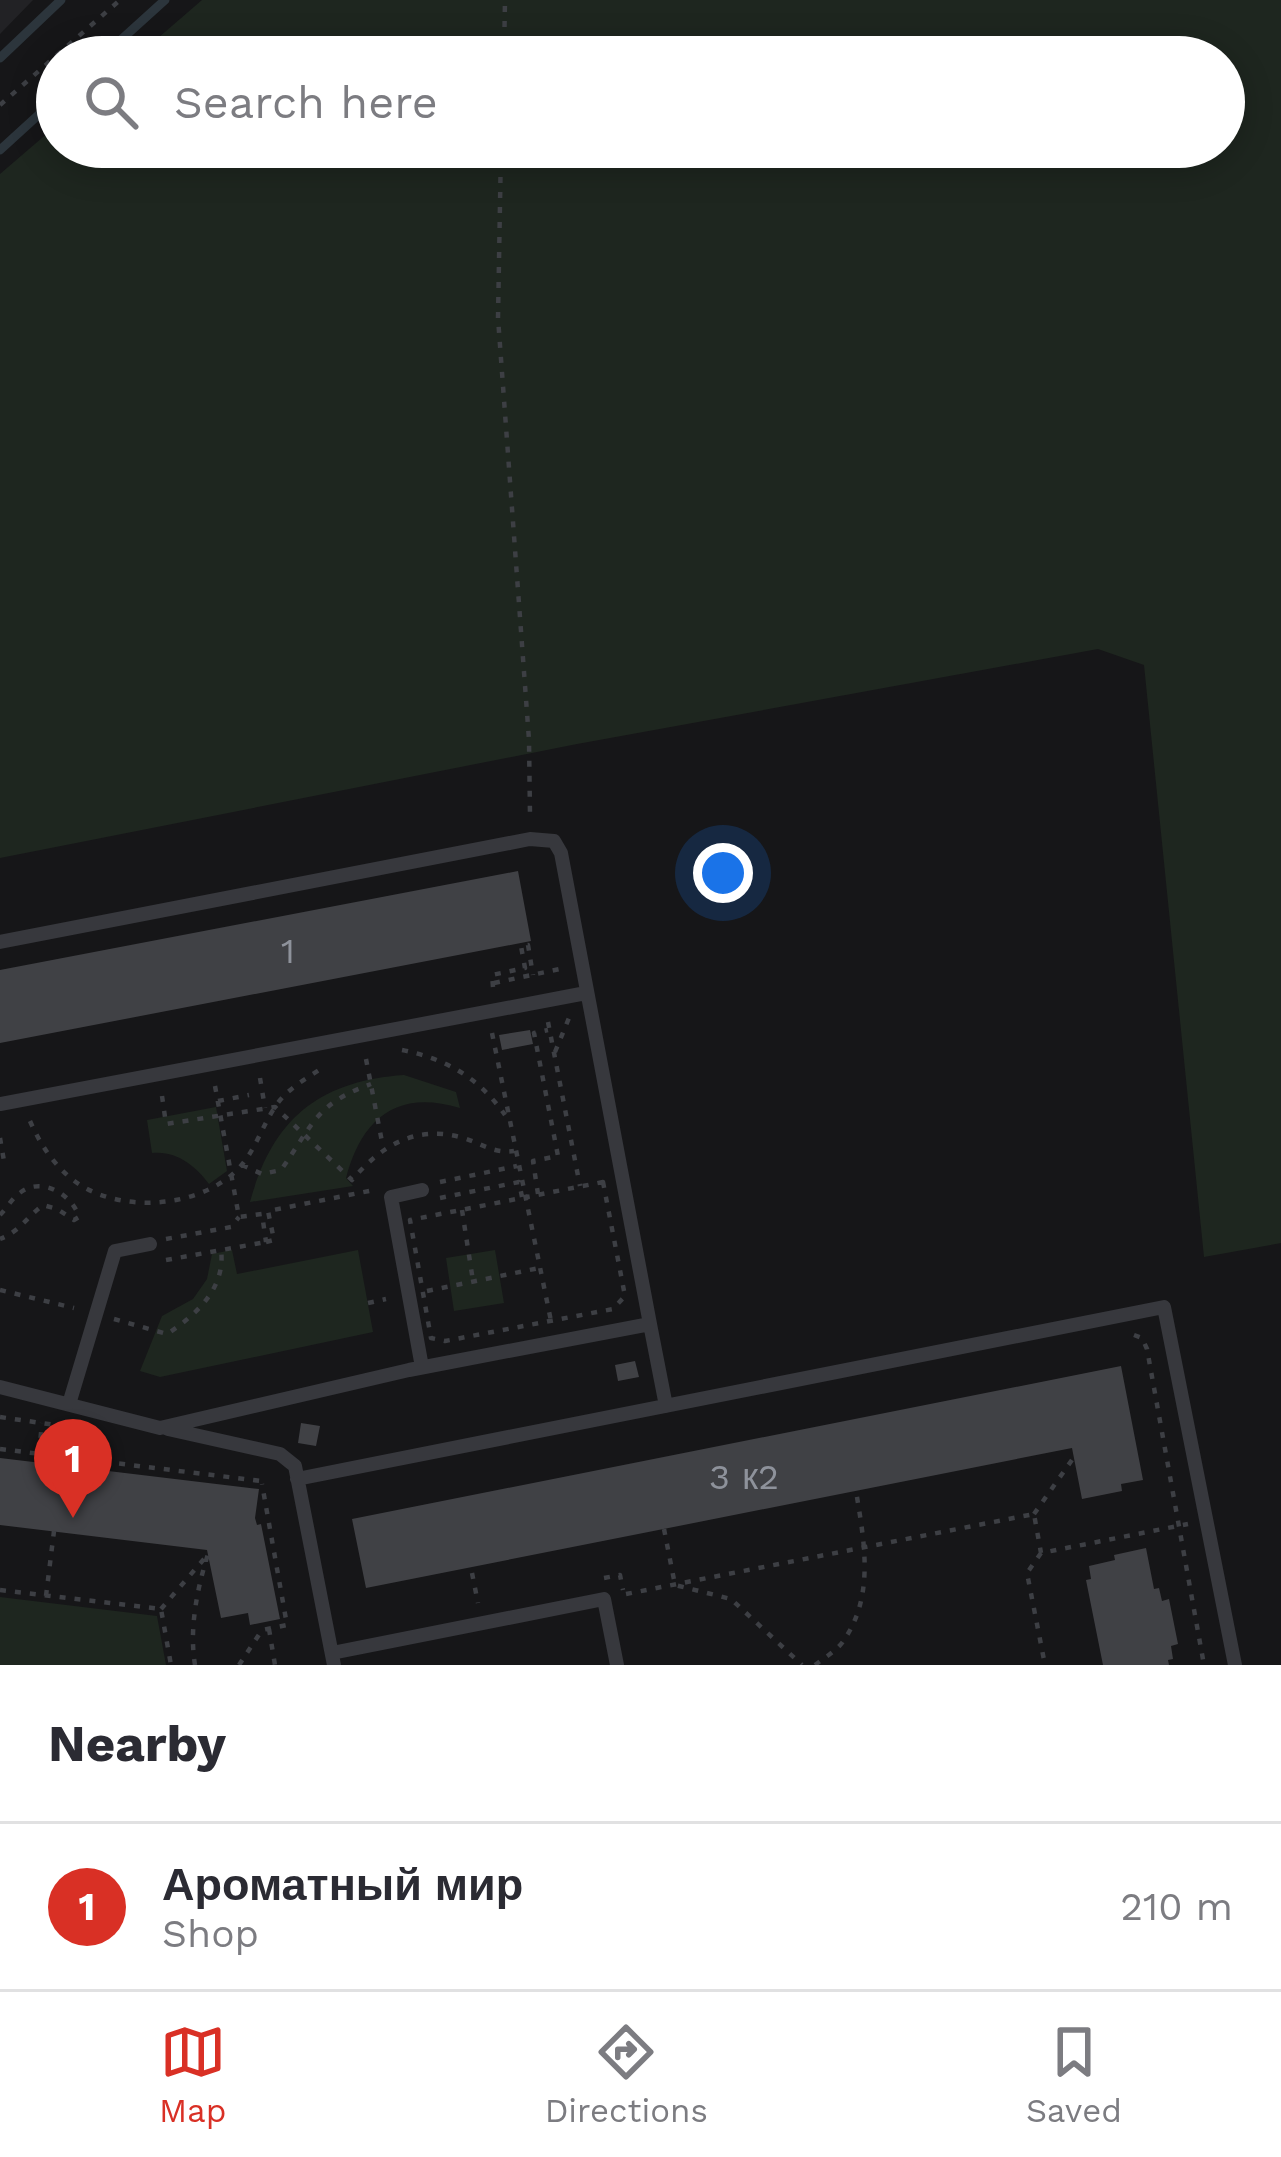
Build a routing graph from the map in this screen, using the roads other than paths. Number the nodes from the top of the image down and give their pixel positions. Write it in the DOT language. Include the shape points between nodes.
graph roads {
  1 [pos="0,942"];
  2 [pos="586,992"];
  3 [pos="0,1104"];
  4 [pos="420,1196"];
  5 [pos="150,1244"];
  6 [pos="650,1324"];
  7 [pos="422,1367"];
  8 [pos="0,1387"];
  9 [pos="69,1404"];
  10 [pos="666,1406"];
  11 [pos="160,1428"];
  12 [pos="298,1479"];
  13 [pos="333,1659"];
  14 [pos="617,1665"];
  15 [pos="1234,1665"];
  1 -- 2 [label="lane" via="530,839 554,841"];
  2 -- 3 [label="lane"];
  2 -- 6 [label="lane"];
  4 -- 7 [label="lane" via="392,1197"];
  5 -- 9 [label="lane" via="115,1251"];
  6 -- 7 [label="lane"];
  6 -- 10 [label="lane"];
  7 -- 11 [label="lane"];
  8 -- 9 [label="lane"];
  9 -- 11 [label="lane"];
  10 -- 12 [label="lane"];
  10 -- 15 [label="lane" via="1164,1307"];
  11 -- 12 [label="lane" via="280,1454"];
  12 -- 13 [label="lane"];
  13 -- 14 [label="lane" via="604,1599"];
}
